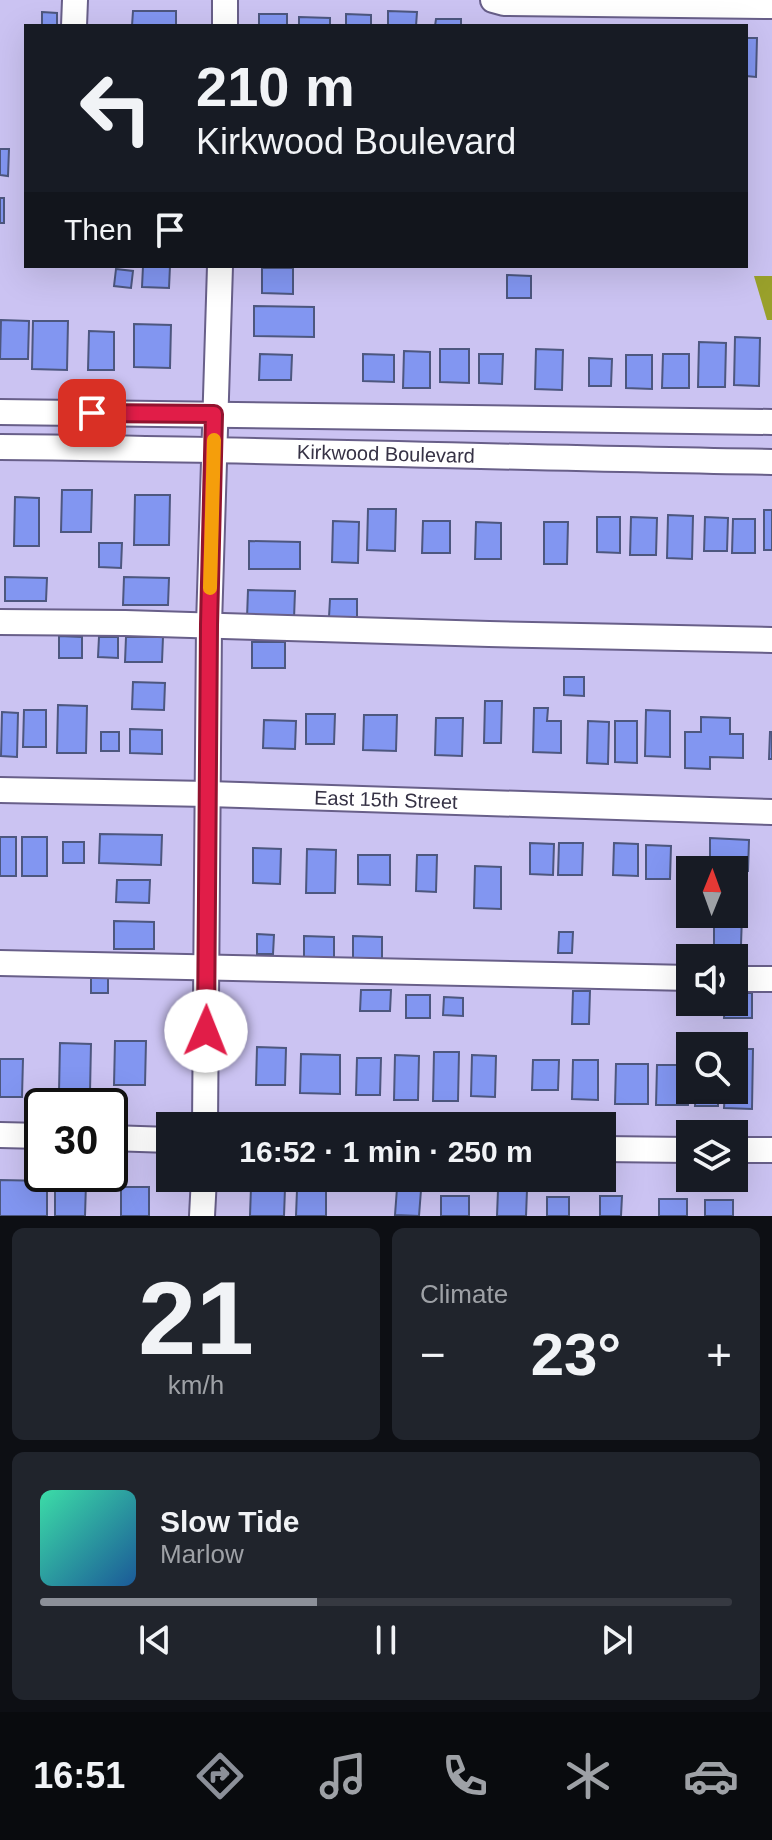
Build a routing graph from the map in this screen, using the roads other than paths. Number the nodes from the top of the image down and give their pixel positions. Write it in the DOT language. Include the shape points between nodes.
graph roads {
  1 [pos="75,0"];
  2 [pos="225,0"];
  3 [pos="493,0"];
  4 [pos="772,6"];
  5 [pos="74,24"];
  6 [pos="225,24"];
  7 [pos="220,268"];
  8 [pos="0,412"];
  9 [pos="214,414"];
  10 [pos="602,420"];
  11 [pos="772,422"];
  12 [pos="0,447"];
  13 [pos="214,449"];
  14 [pos="600,459"];
  15 [pos="772,462"];
  16 [pos="0,622"];
  17 [pos="209,625"];
  18 [pos="772,640"];
  19 [pos="0,790"];
  20 [pos="208,794"];
  21 [pos="772,812"];
  22 [pos="0,963"];
  23 [pos="207,968"];
  24 [pos="676,978"];
  25 [pos="748,979"];
  26 [pos="772,979"];
  27 [pos="205,1112"];
  28 [pos="0,1135"];
  29 [pos="24,1136"];
  30 [pos="128,1139"];
  31 [pos="156,1140"];
  32 [pos="616,1149"];
  33 [pos="676,1150"];
  34 [pos="748,1150"];
  35 [pos="772,1150"];
  36 [pos="203,1192"];
  37 [pos="202,1216"];
  1 -- 5 [label="street"];
  2 -- 6 [label="street"];
  3 -- 4 [label="street"];
  7 -- 9 [label="street"];
  8 -- 9 [label="street, Kirkwood Boulevard"];
  9 -- 10 [label="street, Kirkwood Boulevard"];
  9 -- 13 [label="street"];
  10 -- 11 [label="street, Kirkwood Boulevard"];
  10 -- 14 [label="street"];
  12 -- 13 [label="street, Kirkwood Boulevard"];
  13 -- 14 [label="street, Kirkwood Boulevard"];
  13 -- 17 [label="street"];
  14 -- 15 [label="street, Kirkwood Boulevard"];
  16 -- 17 [label="street"];
  17 -- 18 [label="street"];
  17 -- 20 [label="street"];
  19 -- 20 [label="street, East 15th Street"];
  20 -- 21 [label="street, East 15th Street"];
  20 -- 23 [label="street"];
  22 -- 23 [label="street"];
  23 -- 24 [label="street"];
  23 -- 27 [label="street"];
  25 -- 26 [label="street"];
  28 -- 29 [label="street"];
  30 -- 31 [label="street"];
  32 -- 33 [label="street"];
  34 -- 35 [label="street"];
  36 -- 37 [label="street"];
}
